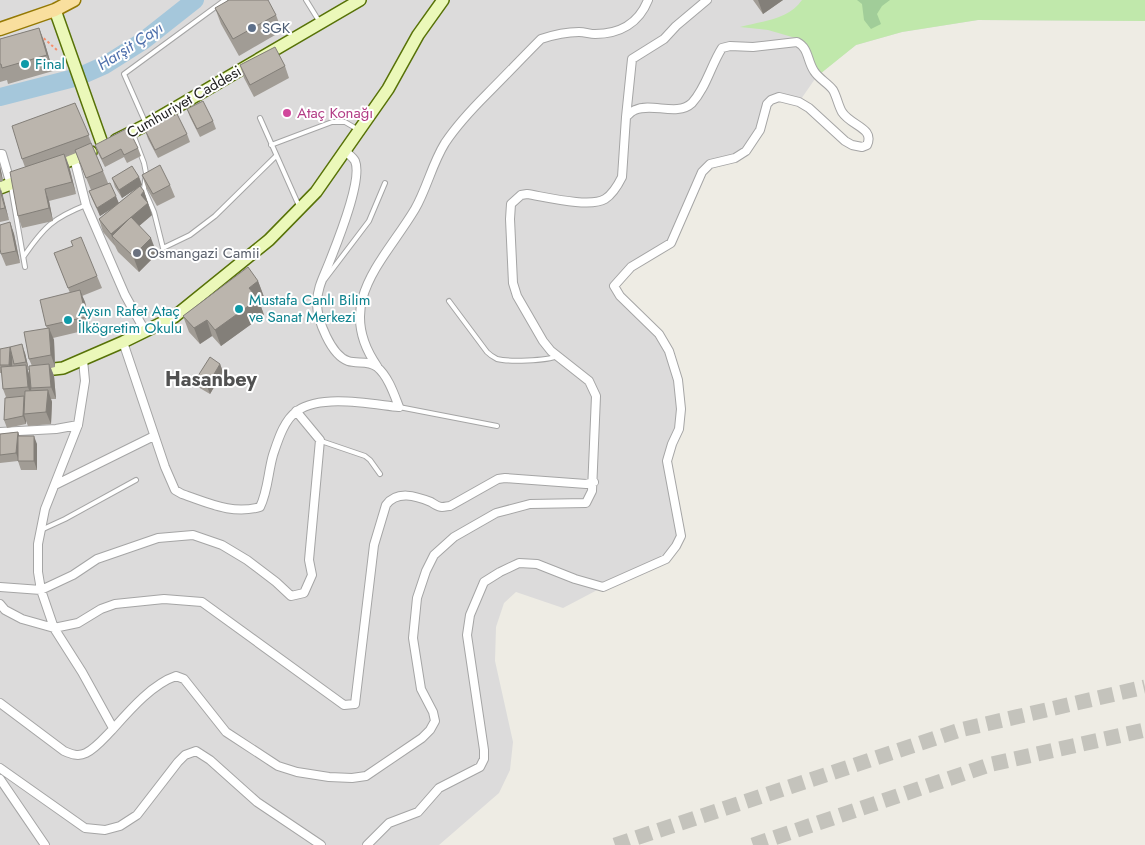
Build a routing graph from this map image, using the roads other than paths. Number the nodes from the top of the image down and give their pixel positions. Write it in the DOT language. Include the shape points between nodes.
graph roads {
  1 [pos="74,0"];
  2 [pos="225,0"];
  3 [pos="306,0"];
  4 [pos="360,0"];
  5 [pos="443,0"];
  6 [pos="648,0"];
  7 [pos="707,0"];
  8 [pos="55,10"];
  9 [pos="320,23"];
  10 [pos="0,29"];
  11 [pos="626,117"];
  12 [pos="260,118"];
  13 [pos="146,125"];
  14 [pos="358,130"];
  15 [pos="132,132"];
  16 [pos="272,145"];
  17 [pos="103,146"];
  18 [pos="344,150"];
  19 [pos="0,154"];
  20 [pos="276,156"];
  21 [pos="74,158"];
  22 [pos="385,183"];
  23 [pos="5,186"];
  24 [pos="86,205"];
  25 [pos="299,208"];
  26 [pos="24,257"];
  27 [pos="26,267"];
  28 [pos="319,287"];
  29 [pos="449,301"];
  30 [pos="145,331"];
  31 [pos="124,342"];
  32 [pos="557,356"];
  33 [pos="83,360"];
  34 [pos="377,366"];
  35 [pos="27,373"];
  36 [pos="399,407"];
  37 [pos="296,411"];
  38 [pos="78,426"];
  39 [pos="497,426"];
  40 [pos="0,432"];
  41 [pos="154,436"];
  42 [pos="320,440"];
  43 [pos="380,474"];
  44 [pos="136,480"];
  45 [pos="594,482"];
  46 [pos="55,485"];
  47 [pos="40,530"];
  48 [pos="0,587"];
  49 [pos="40,590"];
  50 [pos="0,604"];
  51 [pos="54,628"];
  52 [pos="0,703"];
  53 [pos="113,728"];
  54 [pos="0,768"];
  55 [pos="0,778"];
  56 [pos="45,845"];
  57 [pos="321,845"];
  58 [pos="367,845"];
  1 -- 8 [label="main road"];
  2 -- 13 [label="lane" via="124,74"];
  3 -- 9 [label="lane"];
  4 -- 9 [label="main road, Cumhuriyet Caddesi"];
  5 -- 14 [label="main road" via="418,35 388,89"];
  6 -- 34 [label="street" via="635,22 626,27 596,34 556,34 540,39 457,126 444,144 414,210 364,288 360,331 368,354"];
  7 -- 11 [label="street" via="664,38 632,59"];
  8 -- 10 [label="main road"];
  8 -- 17 [label="main road"];
  9 -- 13 [label="main road, Cumhuriyet Caddesi"];
  11 -- 32 [label="street" via="622,177 606,199 590,203 527,194 511,204 514,288 543,341"];
  11 -- 58 [label="street" via="641,108 682,108 690,104 722,48 797,42 805,48 817,76 834,92 848,120 865,130 870,140 862,147 852,145 799,102 779,97 771,100 760,130 746,151 735,158 710,164 702,172 671,243 631,267 614,286 659,334 678,380 679,429 667,461 681,536 666,559 603,586 537,564 519,562 484,582 470,615 467,635 484,759 480,767 439,788 418,812 390,823"];
  12 -- 16 [label="lane"];
  13 -- 15 [label="main road, Cumhuriyet Caddesi"];
  14 -- 16 [label="lane" via="345,122 332,122"];
  14 -- 18 [label="main road"];
  15 -- 17 [label="main road, Cumhuriyet Caddesi"];
  15 -- 20 [label="lane" via="144,163 144,189 163,248 190,235 215,216"];
  16 -- 20 [label="lane"];
  17 -- 21 [label="main road, Cumhuriyet Caddesi"];
  18 -- 25 [label="main road" via="316,192"];
  18 -- 28 [label="street" via="355,160 358,173"];
  19 -- 23 [label="street"];
  20 -- 25 [label="lane"];
  21 -- 23 [label="main road, Cumhuriyet Caddesi"];
  21 -- 24 [label="street"];
  22 -- 28 [label="lane" via="366,226"];
  23 -- 26 [label="lane"];
  24 -- 26 [label="lane" via="54,220"];
  24 -- 30 [label="street" via="125,295"];
  25 -- 30 [label="main road" via="269,240 174,317"];
  26 -- 27 [label="lane"];
  28 -- 34 [label="street" via="317,304 332,347 346,360"];
  29 -- 32 [label="lane" via="486,352 494,358 545,360"];
  30 -- 31 [label="main road"];
  31 -- 33 [label="main road"];
  31 -- 41 [label="street"];
  32 -- 45 [label="street" via="590,381 596,396"];
  33 -- 35 [label="main road" via="63,368"];
  33 -- 38 [label="street" via="86,381"];
  34 -- 36 [label="street"];
  36 -- 37 [label="street" via="332,402 314,403"];
  36 -- 39 [label="lane"];
  37 -- 41 [label="street" via="276,446 265,496 260,506 250,509 233,511 175,490"];
  37 -- 42 [label="street"];
  38 -- 40 [label="street"];
  38 -- 46 [label="street"];
  41 -- 46 [label="street"];
  42 -- 43 [label="lane" via="365,456"];
  42 -- 49 [label="street" via="309,560 312,575 304,593 291,596 222,544 193,536 158,538 98,559"];
  44 -- 47 [label="lane"];
  45 -- 51 [label="street" via="505,478 450,506 441,507 406,495 397,495 389,500 374,544 355,704 344,706 202,602 164,599 115,604 78,622"];
  45 -- 53 [label="street" via="586,503 530,504 496,513 454,537 434,555 417,598 413,638 421,689 435,721 422,738 366,776 329,777 278,766 226,732 184,679 176,676 155,687"];
  46 -- 47 [label="street" via="44,509"];
  47 -- 49 [label="street"];
  48 -- 49 [label="street"];
  49 -- 51 [label="street"];
  50 -- 51 [label="street" via="22,620"];
  51 -- 53 [label="street"];
  52 -- 53 [label="street" via="74,755 89,751"];
  54 -- 57 [label="street" via="85,828 105,830 120,826 137,815 178,762 196,751 257,802"];
  55 -- 56 [label="street"];
}
